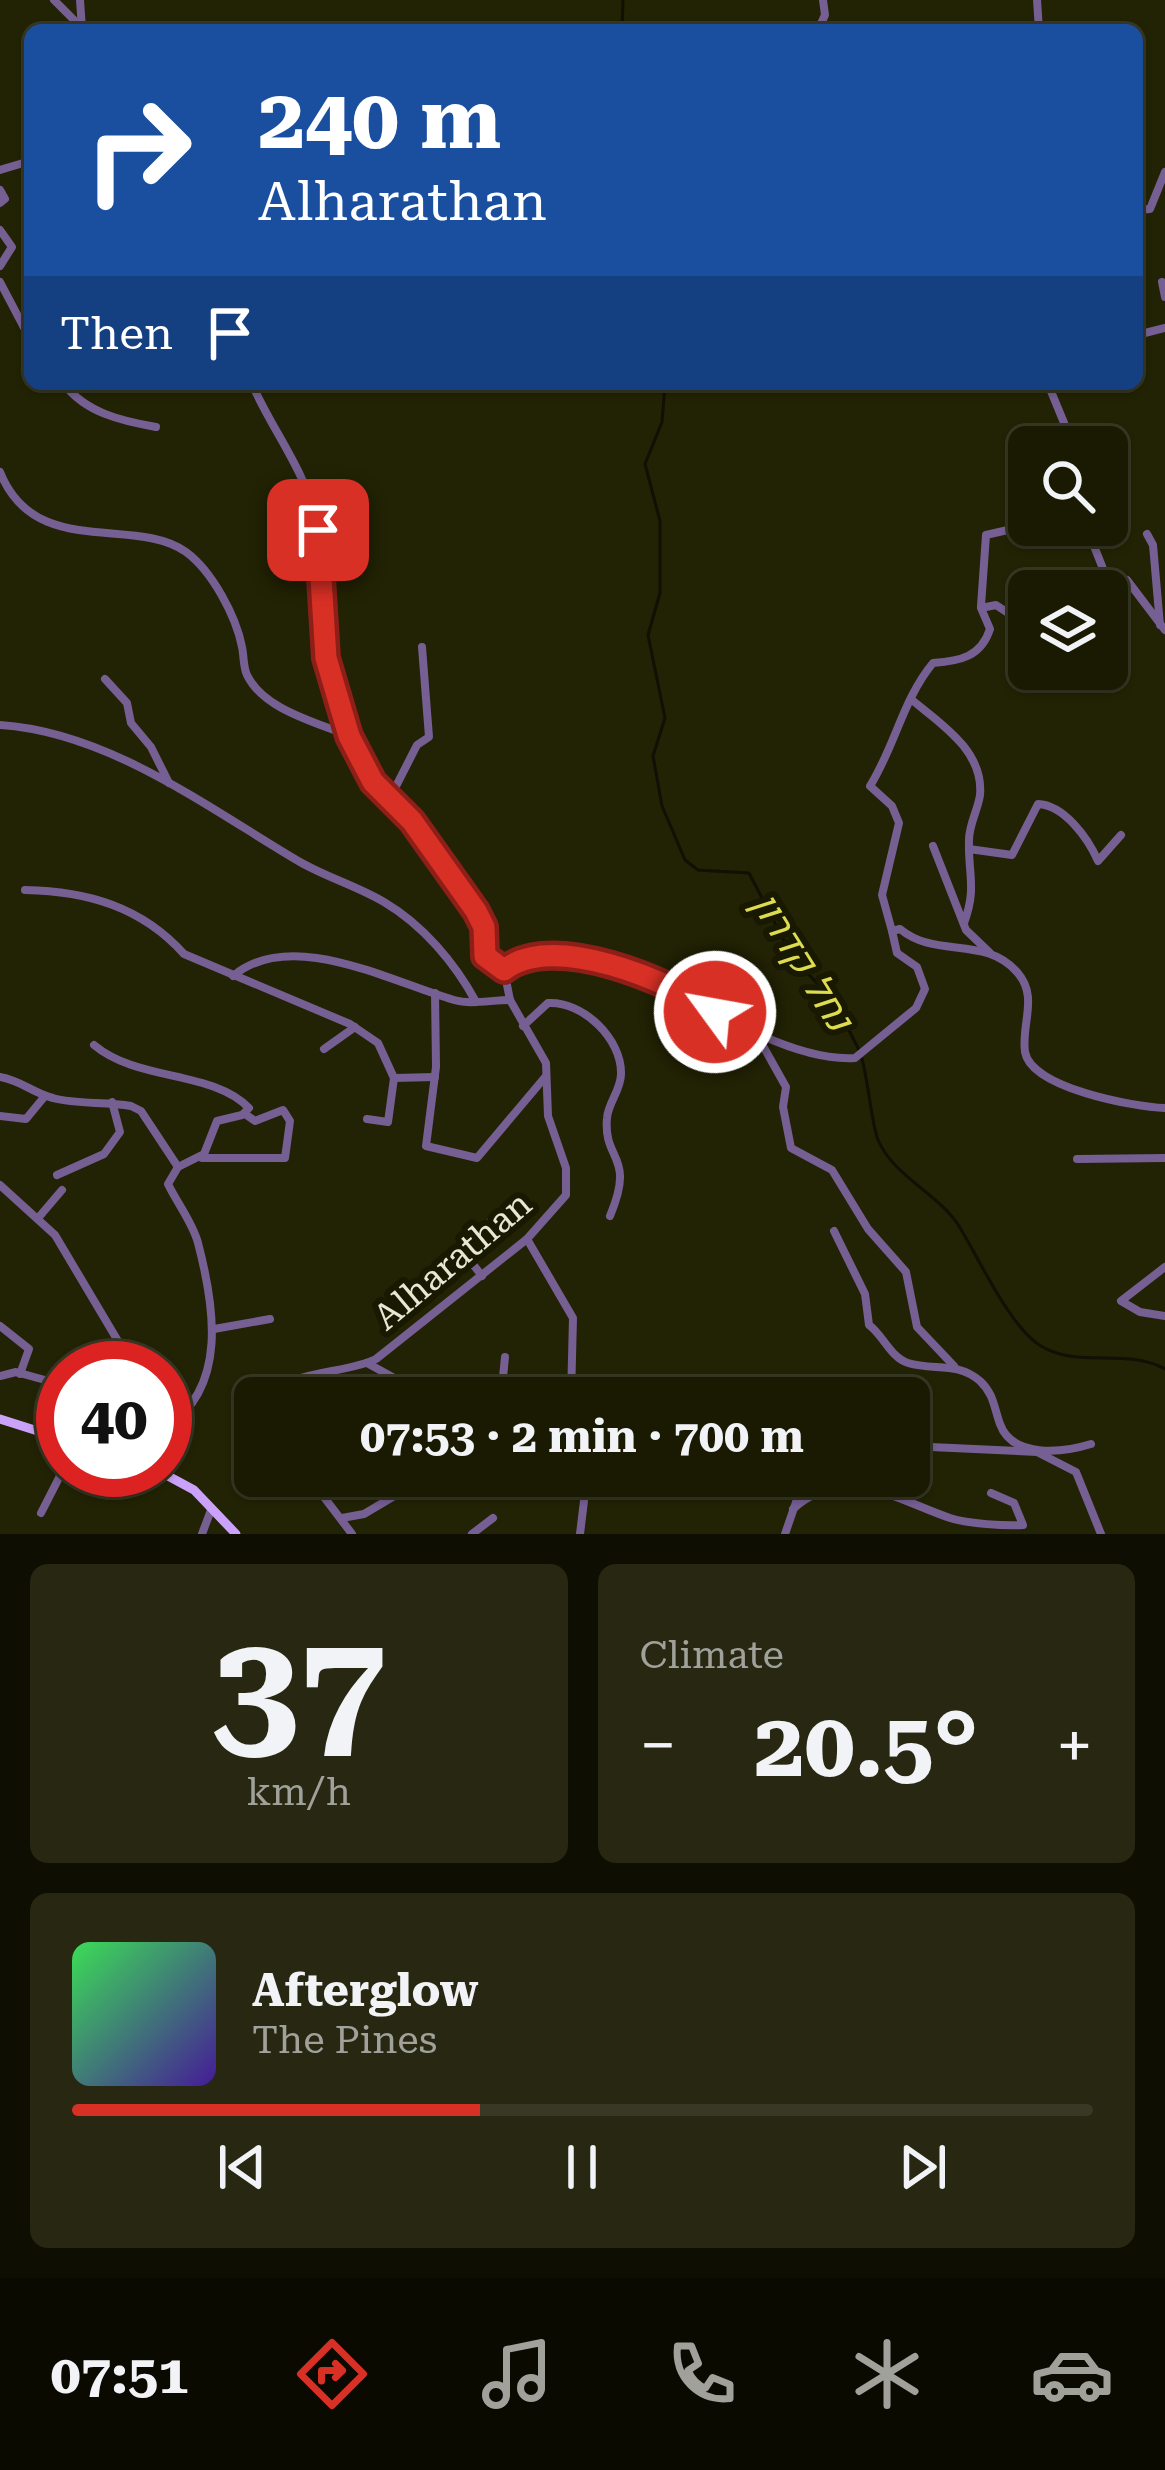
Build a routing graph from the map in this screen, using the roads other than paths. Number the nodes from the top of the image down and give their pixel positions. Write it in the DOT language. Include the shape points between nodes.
graph roads {
  1 [pos="54,0"];
  2 [pos="77,24"];
  3 [pos="1165,172"];
  4 [pos="0,190"];
  5 [pos="0,203"];
  6 [pos="1143,210"];
  7 [pos="0,230"];
  8 [pos="0,266"];
  9 [pos="0,282"];
  10 [pos="1162,282"];
  11 [pos="1165,297"];
  12 [pos="24,328"];
  13 [pos="69,390"];
  14 [pos="255,390"];
  15 [pos="1050,390"];
  16 [pos="1065,426"];
  17 [pos="156,427"];
  18 [pos="0,472"];
  19 [pos="1008,530"];
  20 [pos="1147,534"];
  21 [pos="1128,581"];
  22 [pos="981,608"];
  23 [pos="1008,613"];
  24 [pos="1162,628"];
  25 [pos="422,646"];
  26 [pos="105,679"];
  27 [pos="912,700"];
  28 [pos="0,725"];
  29 [pos="349,736"];
  30 [pos="171,786"];
  31 [pos="390,798"];
  32 [pos="1121,836"];
  33 [pos="933,846"];
  34 [pos="968,849"];
  35 [pos="25,890"];
  36 [pos="964,922"];
  37 [pos="892,931"];
  38 [pos="991,954"];
  39 [pos="504,970"];
  40 [pos="233,976"];
  41 [pos="435,993"];
  42 [pos="509,1000"];
  43 [pos="476,1002"];
  44 [pos="523,1026"];
  45 [pos="355,1027"];
  46 [pos="752,1027"];
  47 [pos="94,1045"];
  48 [pos="324,1049"];
  49 [pos="546,1076"];
  50 [pos="0,1077"];
  51 [pos="435,1077"];
  52 [pos="394,1078"];
  53 [pos="45,1096"];
  54 [pos="112,1102"];
  55 [pos="1165,1108"];
  56 [pos="245,1113"];
  57 [pos="0,1117"];
  58 [pos="367,1119"];
  59 [pos="200,1158"];
  60 [pos="1165,1158"];
  61 [pos="1077,1159"];
  62 [pos="178,1167"];
  63 [pos="57,1175"];
  64 [pos="0,1185"];
  65 [pos="62,1190"];
  66 [pos="610,1216"];
  67 [pos="39,1217"];
  68 [pos="492,1220"];
  69 [pos="834,1231"];
  70 [pos="527,1239"];
  71 [pos="1165,1267"];
  72 [pos="482,1276"];
  73 [pos="1165,1316"];
  74 [pos="270,1319"];
  75 [pos="0,1326"];
  76 [pos="214,1329"];
  77 [pos="119,1341"];
  78 [pos="505,1357"];
  79 [pos="367,1363"];
  80 [pos="953,1366"];
  81 [pos="20,1374"];
  82 [pos="0,1376"];
  83 [pos="313,1377"];
  84 [pos="392,1377"];
  85 [pos="503,1377"];
  86 [pos="572,1377"];
  87 [pos="36,1378"];
  88 [pos="192,1391"];
  89 [pos="0,1419"];
  90 [pos="36,1430"];
  91 [pos="1091,1444"];
  92 [pos="930,1447"];
  93 [pos="1037,1452"];
  94 [pos="192,1489"];
  95 [pos="992,1493"];
  96 [pos="50,1497"];
  97 [pos="326,1497"];
  98 [pos="393,1497"];
  99 [pos="584,1497"];
  100 [pos="798,1497"];
  101 [pos="794,1509"];
  102 [pos="211,1510"];
  103 [pos="41,1514"];
  104 [pos="342,1518"];
  105 [pos="493,1518"];
  106 [pos="202,1534"];
  107 [pos="236,1534"];
  108 [pos="352,1534"];
  109 [pos="472,1534"];
  110 [pos="580,1534"];
  111 [pos="785,1534"];
  112 [pos="1101,1534"];
  1 -- 2 [label="street"];
  3 -- 6 [label="street"];
  4 -- 5 [label="street"];
  7 -- 8 [label="street" via="12,247"];
  9 -- 12 [label="street"];
  10 -- 11 [label="street"];
  13 -- 17 [label="street" via="115,419"];
  14 -- 29 [label="street, Alharathan" via="311,502 326,658"];
  15 -- 16 [label="street"];
  18 -- 29 [label="street" via="8,494 58,525 160,541 189,554 232,613 256,687"];
  19 -- 22 [label="street" via="986,535"];
  20 -- 24 [label="street"];
  21 -- 24 [label="street"];
  22 -- 23 [label="street" via="995,604"];
  22 -- 27 [label="street" via="986,642 974,655 933,663"];
  25 -- 31 [label="street" via="429,737"];
  26 -- 30 [label="street" via="127,703"];
  27 -- 34 [label="street" via="972,754 980,794"];
  27 -- 37 [label="street" via="871,786 899,823 882,895"];
  28 -- 30 [label="street" via="66,736"];
  29 -- 31 [label="street, Alharathan"];
  30 -- 43 [label="street" via="304,865 386,902 458,966"];
  31 -- 39 [label="street, Alharathan" via="476,911 485,956"];
  32 -- 34 [label="street" via="1098,861 1075,826 1050,804 1038,804 1012,855"];
  33 -- 36 [label="street"];
  34 -- 36 [label="street" via="976,889"];
  35 -- 40 [label="street" via="75,891 116,905 184,954"];
  36 -- 38 [label="street"];
  37 -- 38 [label="street" via="922,945"];
  37 -- 46 [label="street" via="897,953 917,967 925,989 870,1051 816,1057"];
  38 -- 55 [label="street" via="1016,971 1030,994 1028,1062 1085,1093"];
  39 -- 42 [label="street, Alharathan"];
  39 -- 46 [label="street" via="521,956 550,954 660,978"];
  40 -- 41 [label="street" via="276,953 379,972"];
  40 -- 45 [label="street"];
  41 -- 43 [label="street"];
  41 -- 51 [label="street"];
  42 -- 43 [label="street"];
  42 -- 44 [label="street, Alharathan"];
  44 -- 49 [label="street, Alharathan" via="542,1051"];
  44 -- 66 [label="street" via="548,1003 567,1004 609,1037 620,1058 607,1118 623,1172"];
  45 -- 48 [label="street"];
  45 -- 52 [label="street" via="379,1043"];
  46 -- 80 [label="street" via="786,1087 791,1148 832,1170 906,1272 917,1327"];
  47 -- 56 [label="street" via="111,1059 229,1094 246,1103"];
  49 -- 51 [label="street" via="477,1158 426,1146"];
  49 -- 70 [label="street, Alharathan" via="566,1196"];
  50 -- 53 [label="street"];
  51 -- 52 [label="street"];
  52 -- 58 [label="street" via="388,1122"];
  53 -- 54 [label="street"];
  53 -- 57 [label="street" via="26,1119"];
  54 -- 62 [label="street" via="141,1112"];
  54 -- 63 [label="street" via="120,1132 104,1154"];
  56 -- 59 [label="street" via="217,1121"];
  56 -- 59 [label="street" via="255,1121 283,1110 290,1121 286,1158"];
  59 -- 62 [label="street"];
  60 -- 61 [label="street"];
  62 -- 76 [label="street" via="168,1184 198,1239"];
  64 -- 67 [label="street"];
  65 -- 67 [label="street"];
  67 -- 77 [label="street"];
  68 -- 72 [label="street" via="462,1250"];
  69 -- 80 [label="street" via="865,1294 868,1324 896,1357"];
  70 -- 72 [label="street, Alharathan"];
  70 -- 86 [label="street" via="573,1318"];
  71 -- 73 [label="street" via="1121,1301"];
  72 -- 79 [label="street, Alharathan"];
  74 -- 76 [label="street"];
  75 -- 81 [label="street" via="28,1349"];
  76 -- 88 [label="street" via="211,1365"];
  78 -- 85 [label="street"];
  79 -- 83 [label="street, Alharathan"];
  79 -- 84 [label="street"];
  80 -- 93 [label="street" via="989,1393 1005,1436"];
  81 -- 82 [label="street"];
  81 -- 87 [label="street"];
  89 -- 90 [label="main road"];
  91 -- 93 [label="street"];
  92 -- 93 [label="street"];
  93 -- 112 [label="street" via="1076,1472"];
  94 -- 102 [label="main road"];
  95 -- 101 [label="street" via="1014,1503 1023,1525 951,1519 868,1486 833,1486"];
  96 -- 103 [label="street"];
  97 -- 104 [label="street"];
  98 -- 104 [label="street"];
  99 -- 110 [label="street"];
  100 -- 101 [label="street"];
  101 -- 111 [label="street"];
  102 -- 106 [label="street"];
  102 -- 107 [label="main road"];
  104 -- 108 [label="street"];
  105 -- 109 [label="street"];
}
